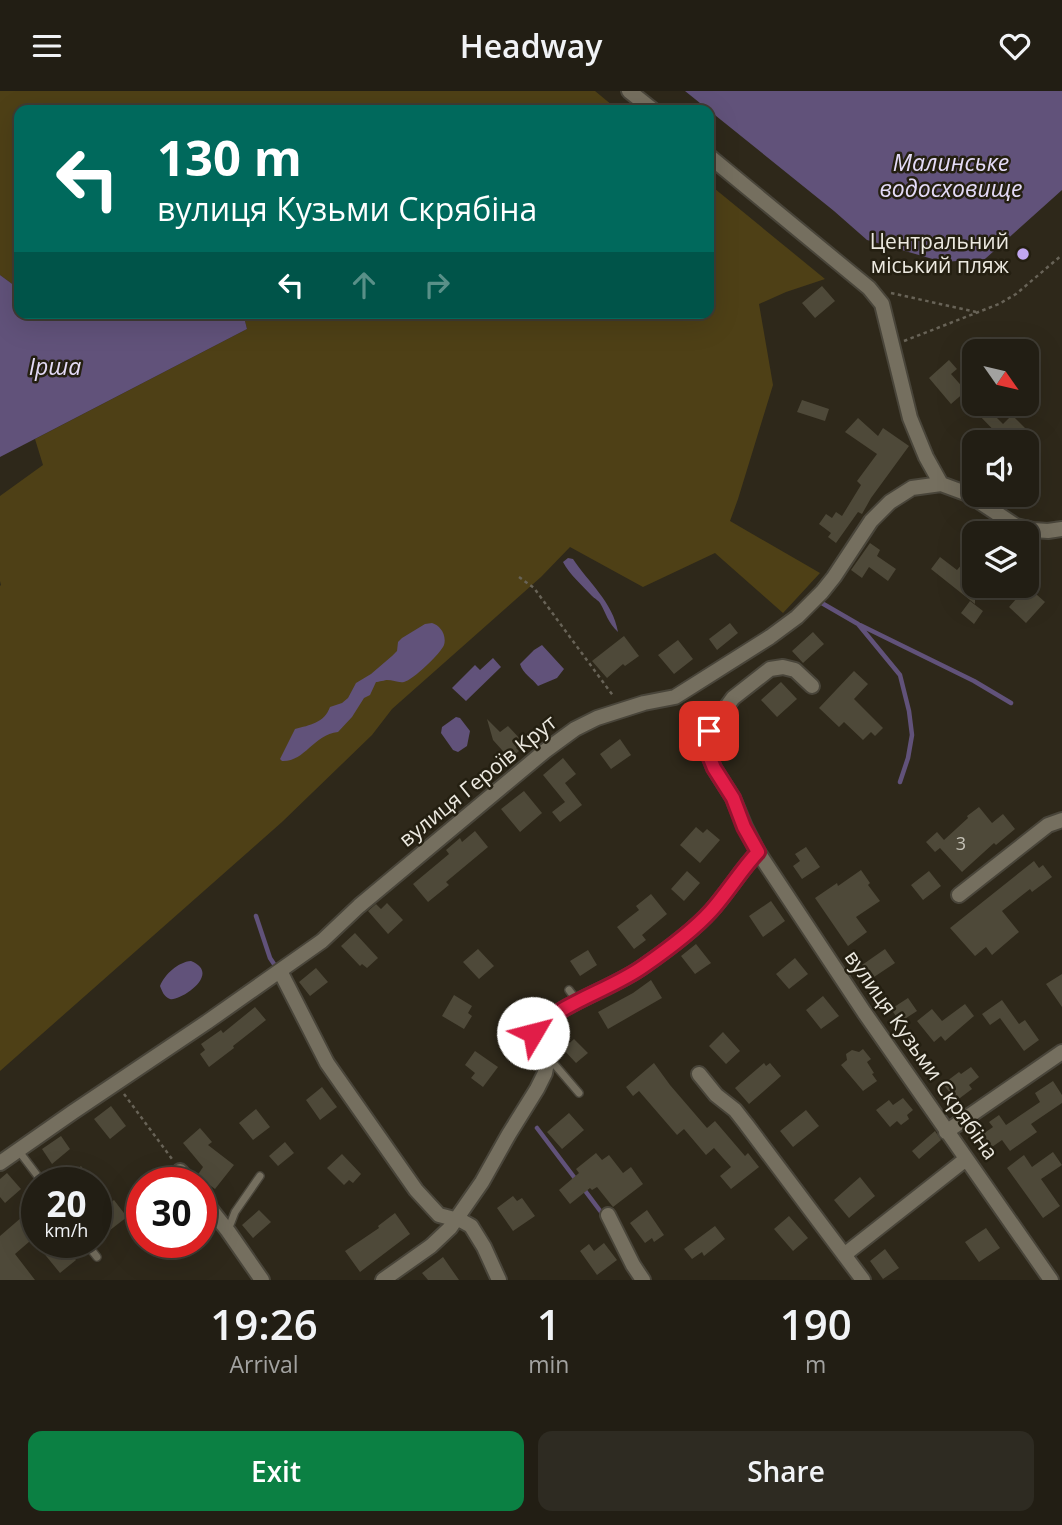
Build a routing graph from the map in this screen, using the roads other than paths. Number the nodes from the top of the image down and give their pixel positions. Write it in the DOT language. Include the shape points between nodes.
graph roads {
  1 [pos="629,91"];
  2 [pos="647,105"];
  3 [pos="714,160"];
  4 [pos="942,484"];
  5 [pos="1062,529"];
  6 [pos="812,686"];
  7 [pos="1062,820"];
  8 [pos="758,852"];
  9 [pos="959,895"];
  10 [pos="280,971"];
  11 [pos="569,990"];
  12 [pos="578,1002"];
  13 [pos="1062,1052"];
  14 [pos="548,1058"];
  15 [pos="699,1074"];
  16 [pos="579,1093"];
  17 [pos="946,1132"];
  18 [pos="18,1149"];
  19 [pos="966,1159"];
  20 [pos="0,1163"];
  21 [pos="31,1167"];
  22 [pos="260,1175"];
  23 [pos="608,1215"];
  24 [pos="217,1217"];
  25 [pos="457,1220"];
  26 [pos="228,1231"];
  27 [pos="844,1255"];
  28 [pos="262,1280"];
  29 [pos="383,1280"];
  30 [pos="499,1280"];
  31 [pos="643,1280"];
  32 [pos="863,1280"];
  33 [pos="1051,1280"];
  1 -- 2 [label="street"];
  3 -- 4 [label="street" via="869,288 882,305 911,418"];
  4 -- 5 [label="street" via="1016,526"];
  4 -- 10 [label="street, вулиця Героїв Крут" via="912,488 890,502 871,521 822,592 770,637 675,697 622,709 586,723 562,739 331,934"];
  6 -- 8 [label="street, вулиця Кузьми Скрябіна" via="795,670 771,669 733,698 709,731 707,751"];
  7 -- 9 [label="street" via="1048,825"];
  8 -- 12 [label="street" via="697,925 630,976"];
  8 -- 17 [label="street, вулиця Кузьми Скрябіна"];
  10 -- 18 [label="street, вулиця Героїв Крут"];
  10 -- 25 [label="street" via="327,1063 415,1190 439,1215"];
  11 -- 12 [label="lane"];
  12 -- 14 [label="street" via="533,1033"];
  13 -- 17 [label="street"];
  14 -- 16 [label="lane"];
  14 -- 25 [label="street" via="537,1089"];
  15 -- 27 [label="street" via="735,1110"];
  17 -- 19 [label="street, вулиця Кузьми Скрябіна"];
  18 -- 20 [label="street, вулиця Героїв Крут"];
  18 -- 21 [label="lane"];
  19 -- 27 [label="street"];
  19 -- 33 [label="street, вулиця Кузьми Скрябіна"];
  22 -- 26 [label="lane"];
  23 -- 31 [label="street"];
  24 -- 26 [label="street"];
  25 -- 29 [label="street" via="442,1237"];
  25 -- 30 [label="street" via="475,1231"];
  26 -- 28 [label="street"];
  27 -- 32 [label="street"];
}
